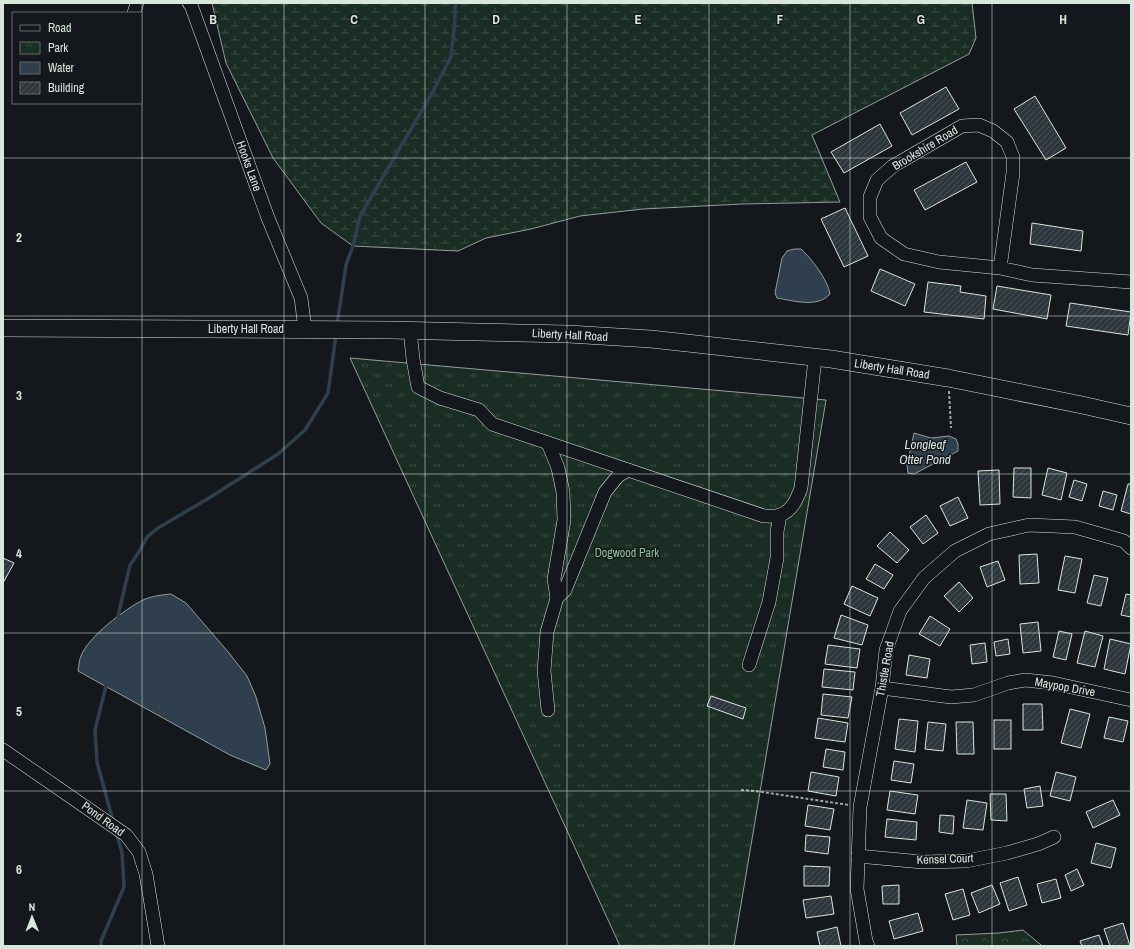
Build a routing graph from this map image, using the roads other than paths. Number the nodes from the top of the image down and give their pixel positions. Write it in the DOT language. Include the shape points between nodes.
graph roads {
  1 [pos="189,3"];
  2 [pos="1000,268"];
  3 [pos="1131,282"];
  4 [pos="3,328"];
  5 [pos="305,329"];
  6 [pos="410,330"];
  7 [pos="815,358"];
  8 [pos="1131,416"];
  9 [pos="548,443"];
  10 [pos="628,470"];
  11 [pos="780,516"];
  12 [pos="1131,548"];
  13 [pos="557,598"];
  14 [pos="749,665"];
  15 [pos="882,688"];
  16 [pos="1131,700"];
  17 [pos="548,710"];
  18 [pos="3,750"];
  19 [pos="1054,837"];
  20 [pos="858,856"];
  21 [pos="158,946"];
  22 [pos="868,946"];
  1 -- 5 [label="street, Hooks Lane" via="268,218 301,298"];
  2 -- 2 [label="street, Brookshire Road" via="1014,157 1006,142 993,131 979,125 962,126 893,166 877,180 870,197 870,217 881,238 904,254 939,262"];
  2 -- 3 [label="street, Brookshire Road" via="1032,275"];
  4 -- 5 [label="main road, Liberty Hall Road"];
  5 -- 6 [label="main road, Liberty Hall Road"];
  6 -- 7 [label="main road, Liberty Hall Road" via="629,338"];
  6 -- 9 [label="street" via="418,387 440,398 479,410 492,424"];
  7 -- 8 [label="main road, Liberty Hall Road" via="948,378"];
  7 -- 11 [label="street" via="801,488 790,510"];
  9 -- 10 [label="street"];
  9 -- 13 [label="street" via="558,468 563,492 564,520 554,579"];
  10 -- 11 [label="street" via="764,516"];
  10 -- 13 [label="street" via="618,476 605,492 566,590"];
  11 -- 14 [label="street" via="777,558 769,602"];
  12 -- 15 [label="street, Thistle Road" via="1124,541 1075,527 1029,525 988,534 955,551 924,578 900,611 886,650"];
  13 -- 17 [label="street" via="547,632 544,670"];
  15 -- 16 [label="street, Maypop Drive" via="951,697 974,695 1025,680 1053,683"];
  15 -- 20 [label="street, Thistle Road" via="860,807"];
  18 -- 21 [label="street, Pond Road" via="126,835 139,852 146,874"];
  19 -- 20 [label="street, Kensel Court" via="1007,853 966,861 922,862"];
  20 -- 22 [label="street, Thistle Road" via="857,889"];
}
